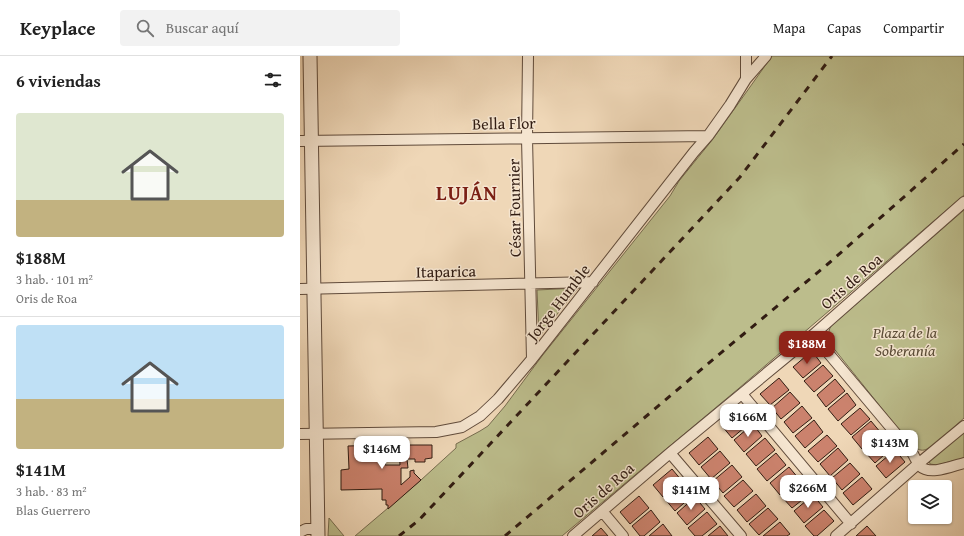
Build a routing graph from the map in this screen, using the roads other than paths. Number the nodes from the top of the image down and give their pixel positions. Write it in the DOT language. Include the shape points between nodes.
graph roads {
  1 [pos="310,56"];
  2 [pos="528,56"];
  3 [pos="746,56"];
  4 [pos="766,56"];
  5 [pos="746,79"];
  6 [pos="708,136"];
  7 [pos="527,138"];
  8 [pos="306,141"];
  9 [pos="964,202"];
  10 [pos="593,282"];
  11 [pos="530,284"];
  12 [pos="300,289"];
  13 [pos="314,289"];
  14 [pos="813,335"];
  15 [pos="532,359"];
  16 [pos="742,394"];
  17 [pos="964,426"];
  18 [pos="316,433"];
  19 [pos="300,434"];
  20 [pos="670,453"];
  21 [pos="964,463"];
  22 [pos="918,464"];
  23 [pos="602,511"];
  24 [pos="850,524"];
  25 [pos="300,532"];
  26 [pos="318,532"];
  27 [pos="573,536"];
  28 [pos="623,536"];
  29 [pos="741,536"];
  30 [pos="836,536"];
  1 -- 8 [label="street"];
  2 -- 7 [label="street, César Fournier"];
  3 -- 5 [label="street"];
  4 -- 5 [label="street, Jorge Humble"];
  5 -- 6 [label="street, Jorge Humble"];
  6 -- 7 [label="street, Bella Flor"];
  6 -- 10 [label="street, Jorge Humble"];
  7 -- 8 [label="street, Bella Flor"];
  7 -- 11 [label="street, César Fournier"];
  8 -- 13 [label="street"];
  9 -- 14 [label="street, Oris de Roa"];
  10 -- 11 [label="street, Itaparica"];
  10 -- 15 [label="street, Jorge Humble"];
  11 -- 13 [label="street, Itaparica"];
  11 -- 15 [label="street, César Fournier"];
  12 -- 13 [label="street, Itaparica"];
  13 -- 18 [label="street"];
  14 -- 16 [label="street, Oris de Roa"];
  14 -- 22 [label="street" via="913,454"];
  15 -- 18 [label="street, Jorge Humble" via="498,399 480,416 462,426 436,432"];
  16 -- 20 [label="street, Oris de Roa"];
  16 -- 24 [label="street"];
  17 -- 22 [label="street"];
  18 -- 19 [label="street, Jorge Humble"];
  18 -- 26 [label="street"];
  20 -- 23 [label="street, Oris de Roa"];
  20 -- 29 [label="street"];
  21 -- 22 [label="street" via="934,471 926,470"];
  22 -- 24 [label="street"];
  23 -- 27 [label="street, Oris de Roa"];
  23 -- 28 [label="street"];
  24 -- 30 [label="street"];
  25 -- 26 [label="street" via="306,529"];
}
